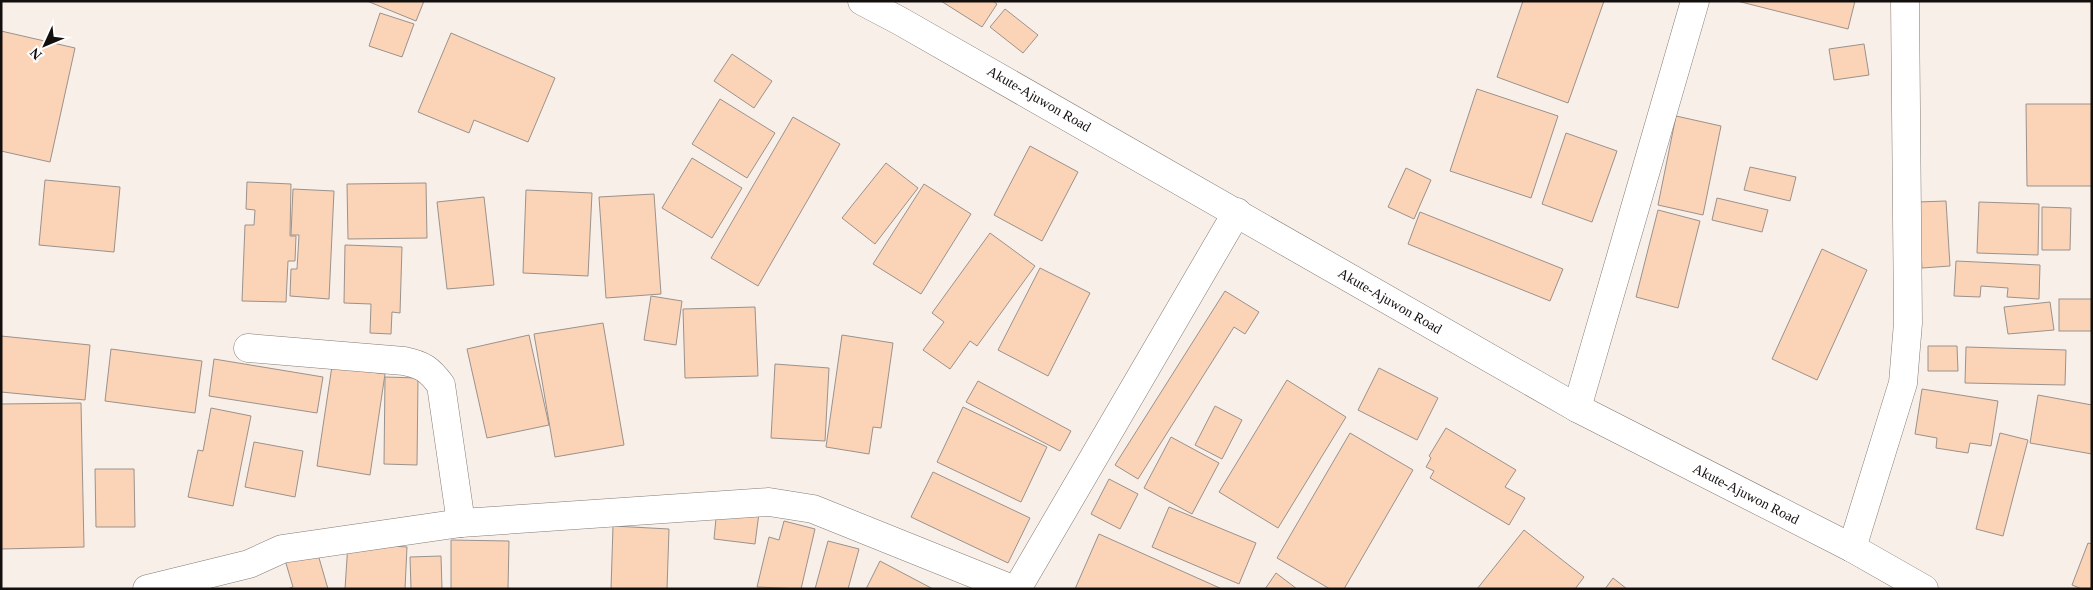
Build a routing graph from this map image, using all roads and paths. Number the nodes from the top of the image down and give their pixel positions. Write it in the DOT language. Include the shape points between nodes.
graph roads {
  1 [pos="862,1"];
  2 [pos="1695,1"];
  3 [pos="1905,1"];
  4 [pos="1237,212"];
  5 [pos="248,348"];
  6 [pos="1577,408"];
  7 [pos="461,523"];
  8 [pos="1852,548"];
  9 [pos="146,589"];
  10 [pos="1012,589"];
  11 [pos="1017,589"];
  12 [pos="1924,589"];
  1 -- 4 [label="street, Akute-Ajuwon Road"];
  2 -- 6 [label="street"];
  3 -- 8 [label="street" via="1908,323 1904,383"];
  4 -- 6 [label="street, Akute-Ajuwon Road"];
  4 -- 11 [label="street"];
  5 -- 7 [label="street" via="404,361 422,365 433,374 441,385"];
  6 -- 8 [label="street, Akute-Ajuwon Road"];
  7 -- 9 [label="street" via="282,549 249,564"];
  7 -- 10 [label="street" via="769,502 813,509"];
  8 -- 12 [label="street, Akute-Ajuwon Road"];
}
